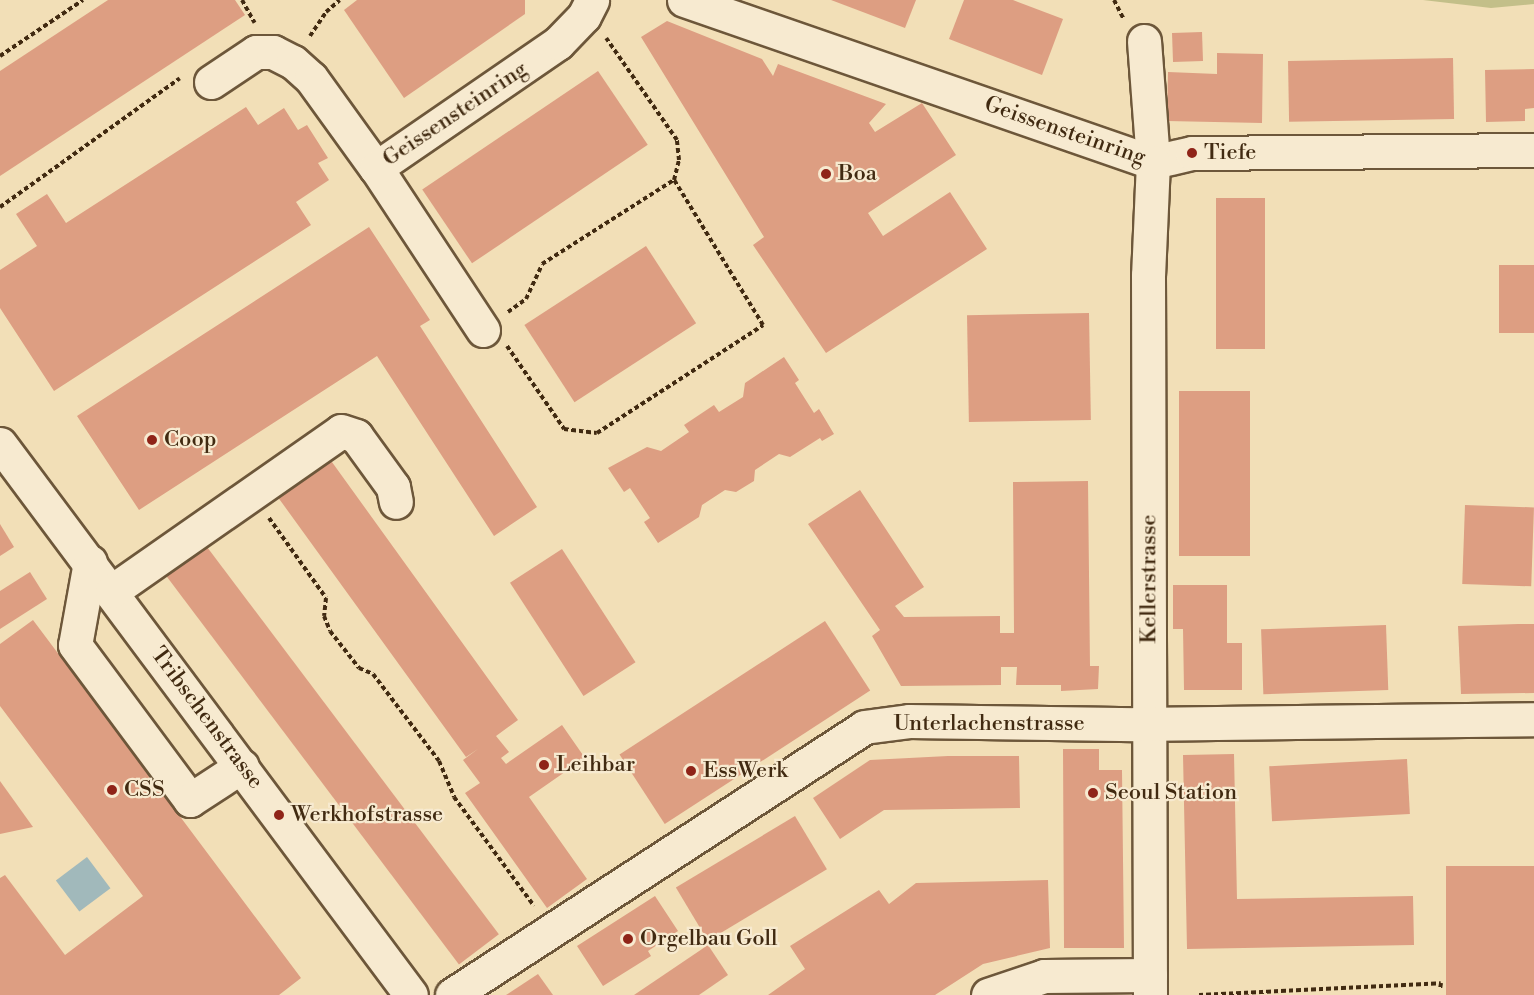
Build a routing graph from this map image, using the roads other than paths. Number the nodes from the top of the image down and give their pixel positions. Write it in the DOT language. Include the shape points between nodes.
graph roads {
  1 [pos="684,0"];
  2 [pos="588,8"];
  3 [pos="1144,41"];
  4 [pos="200,77"];
  5 [pos="1534,150"];
  6 [pos="1153,162"];
  7 [pos="376,168"];
  8 [pos="496,330"];
  9 [pos="0,444"];
  10 [pos="396,502"];
  11 [pos="90,562"];
  12 [pos="112,591"];
  13 [pos="1534,719"];
  14 [pos="1149,723"];
  15 [pos="242,765"];
  16 [pos="1150,985"];
  17 [pos="411,995"];
  18 [pos="452,995"];
  19 [pos="988,995"];
  1 -- 6 [label="street, Geissensteinring"];
  2 -- 7 [label="street, Geissensteinring" via="558,43"];
  3 -- 6 [label="street, Kellerstrasse"];
  4 -- 7 [label="street" via="256,52 273,52 293,62 311,78"];
  5 -- 6 [label="street, Geissensteinring" via="1192,153"];
  6 -- 14 [label="street, Kellerstrasse" via="1149,275"];
  7 -- 8 [label="street, Geissensteinring"];
  9 -- 11 [label="street, Tribschenstrasse"];
  10 -- 12 [label="street" via="393,488 356,436 341,431"];
  11 -- 12 [label="street, Tribschenstrasse"];
  11 -- 15 [label="street" via="75,645 190,800"];
  12 -- 15 [label="street, Tribschenstrasse"];
  13 -- 14 [label="street, Unterlachenstrasse"];
  14 -- 16 [label="street, Kellerstrasse"];
  14 -- 18 [label="street, Unterlachenstrasse" via="909,721 864,727"];
  15 -- 17 [label="street, Tribschenstrasse"];
  16 -- 19 [label="street" via="1044,976"];
}
